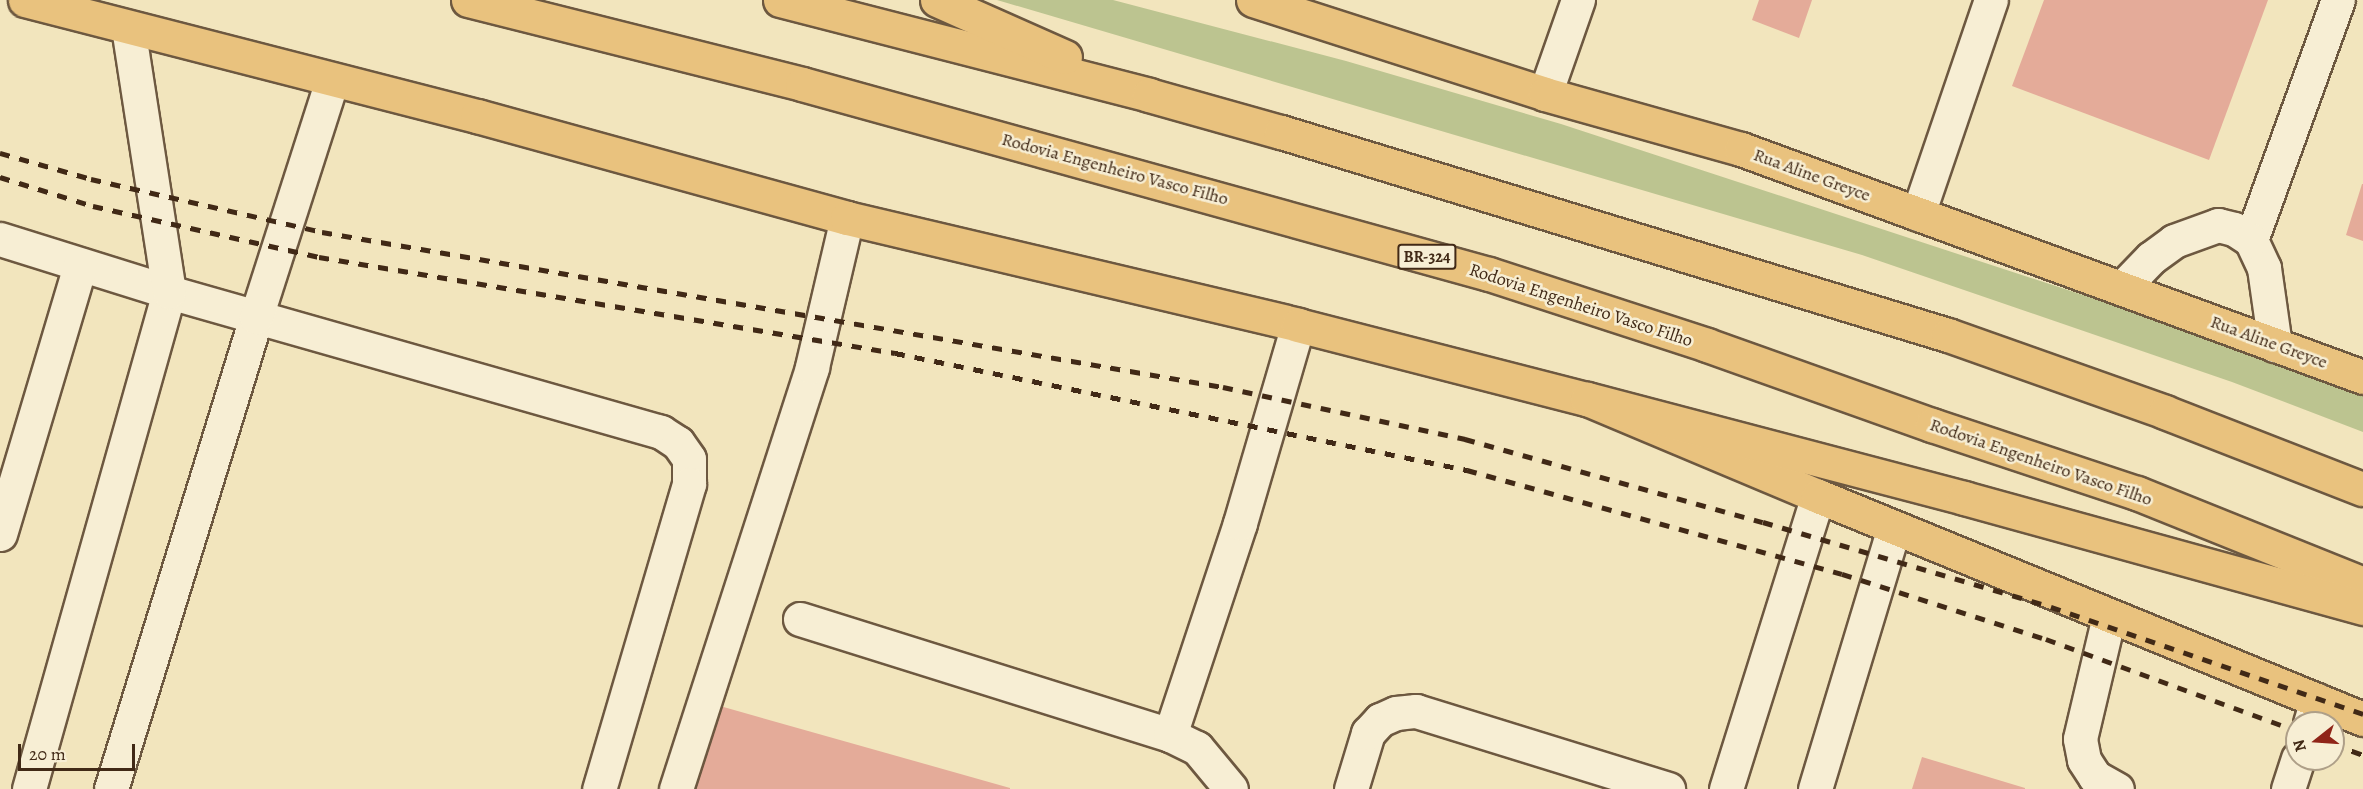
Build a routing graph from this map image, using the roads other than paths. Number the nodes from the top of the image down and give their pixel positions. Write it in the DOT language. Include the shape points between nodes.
graph roads {
  1 [pos="25,0"];
  2 [pos="468,0"];
  3 [pos="780,0"];
  4 [pos="937,0"];
  5 [pos="1253,0"];
  6 [pos="1578,0"];
  7 [pos="1991,0"];
  8 [pos="2338,0"];
  9 [pos="2355,0"];
  10 [pos="2363,3"];
  11 [pos="128,28"];
  12 [pos="332,80"];
  13 [pos="1545,94"];
  14 [pos="1149,95"];
  15 [pos="1918,213"];
  16 [pos="847,218"];
  17 [pos="0,240"];
  18 [pos="2251,240"];
  19 [pos="80,264"];
  20 [pos="2122,288"];
  21 [pos="169,292"];
  22 [pos="256,317"];
  23 [pos="1298,325"];
  24 [pos="2275,345"];
  25 [pos="2363,377"];
  26 [pos="1587,399"];
  27 [pos="2363,489"];
  28 [pos="1818,496"];
  29 [pos="1894,528"];
  30 [pos="0,534"];
  31 [pos="2363,584"];
  32 [pos="2363,608"];
  33 [pos="2109,615"];
  34 [pos="800,619"];
  35 [pos="2311,711"];
  36 [pos="2345,716"];
  37 [pos="2363,719"];
  38 [pos="1170,735"];
  39 [pos="2294,771"];
  40 [pos="28,789"];
  41 [pos="111,789"];
  42 [pos="599,789"];
  43 [pos="676,789"];
  44 [pos="1231,789"];
  45 [pos="1351,789"];
  46 [pos="1668,789"];
  47 [pos="1726,789"];
  48 [pos="1815,789"];
  49 [pos="2117,789"];
  50 [pos="2288,789"];
  1 -- 11 [label="main road"];
  2 -- 31 [label="main road, Rodovia Engenheiro Vasco Filho / BR-324" via="802,84 1489,274 2138,493"];
  3 -- 14 [label="main road"];
  4 -- 14 [label="main road"];
  5 -- 13 [label="main road, Rua Aline Greyce"];
  6 -- 13 [label="lane"];
  7 -- 15 [label="lane"];
  8 -- 18 [label="lane"];
  9 -- 10 [label="lane"];
  11 -- 12 [label="main road"];
  11 -- 21 [label="lane"];
  12 -- 16 [label="main road"];
  12 -- 22 [label="lane"];
  13 -- 15 [label="main road, Rua Aline Greyce" via="1742,150"];
  14 -- 27 [label="main road" via="1948,335 2166,412"];
  15 -- 20 [label="main road, Rua Aline Greyce"];
  16 -- 23 [label="main road"];
  16 -- 43 [label="lane" via="812,367"];
  17 -- 19 [label="lane"];
  18 -- 20 [label="lane" via="2218,225 2201,229 2174,241 2151,258"];
  18 -- 24 [label="lane" via="2264,268"];
  19 -- 21 [label="lane"];
  19 -- 30 [label="lane"];
  20 -- 24 [label="main road, Rua Aline Greyce"];
  21 -- 22 [label="lane"];
  21 -- 40 [label="lane"];
  22 -- 41 [label="lane"];
  22 -- 42 [label="lane" via="661,432 678,443 689,459 689,484"];
  23 -- 26 [label="main road"];
  23 -- 38 [label="lane" via="1240,523"];
  24 -- 25 [label="main road, Rua Aline Greyce"];
  26 -- 28 [label="main road"];
  26 -- 32 [label="main road"];
  28 -- 29 [label="main road"];
  28 -- 47 [label="lane"];
  29 -- 33 [label="main road"];
  29 -- 48 [label="lane"];
  33 -- 35 [label="main road"];
  33 -- 49 [label="lane" via="2080,739 2084,760 2096,777"];
  34 -- 38 [label="lane"];
  36 -- 37 [label="main road"];
  38 -- 44 [label="lane" via="1197,748"];
  39 -- 50 [label="lane"];
  45 -- 46 [label="lane" via="1368,733 1380,720 1416,711"];
}
